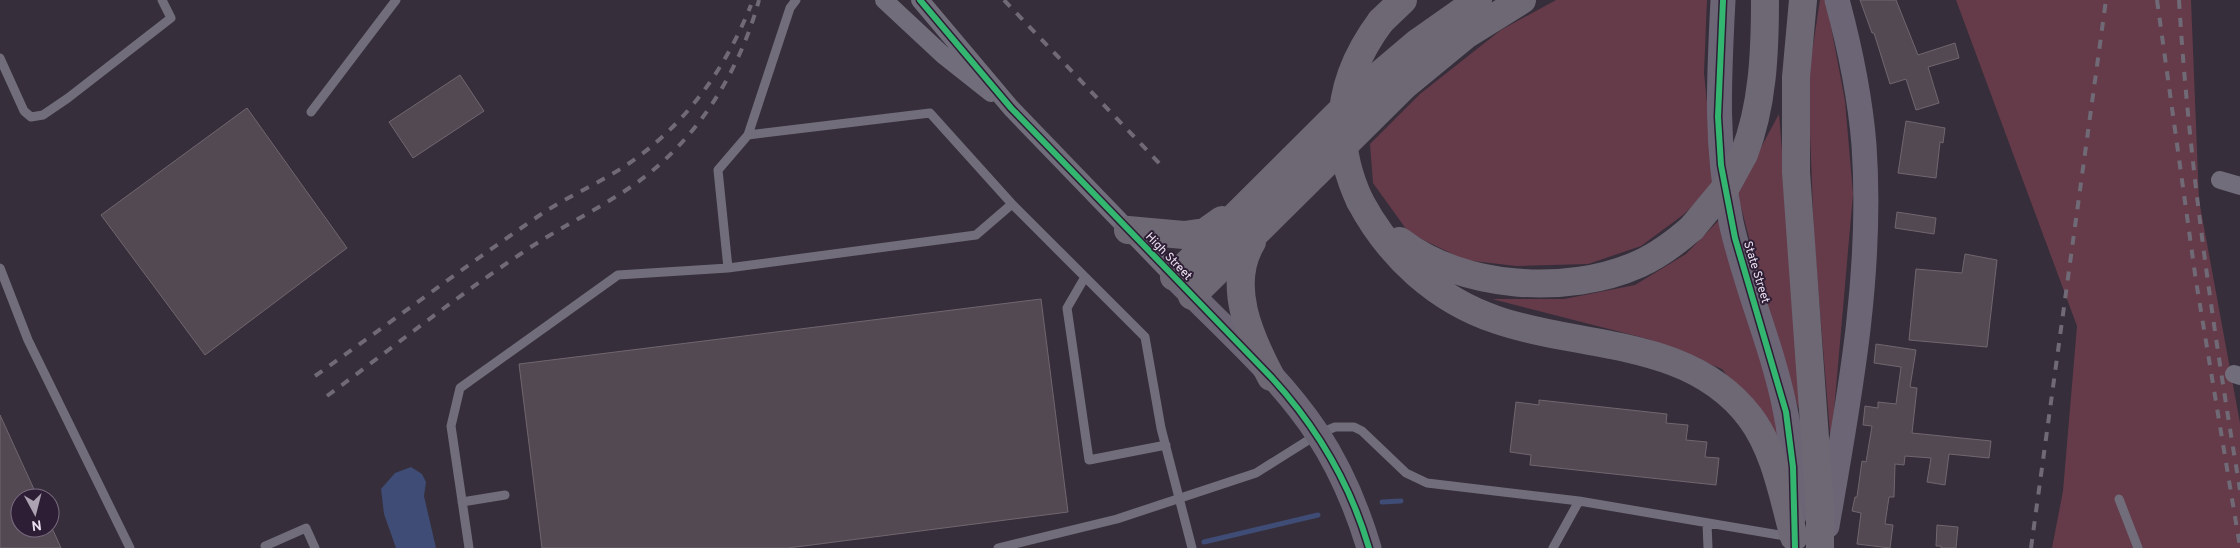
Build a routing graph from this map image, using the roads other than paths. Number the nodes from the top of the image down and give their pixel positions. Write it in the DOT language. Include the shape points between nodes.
graph roads {
  1 [pos="162,0"];
  2 [pos="396,0"];
  3 [pos="796,0"];
  4 [pos="884,0"];
  5 [pos="920,0"];
  6 [pos="1403,0"];
  7 [pos="1478,0"];
  8 [pos="1522,0"];
  9 [pos="1723,0"];
  10 [pos="1765,0"];
  11 [pos="1803,0"];
  12 [pos="1837,0"];
  13 [pos="0,58"];
  14 [pos="1011,108"];
  15 [pos="311,112"];
  16 [pos="748,135"];
  17 [pos="2220,180"];
  18 [pos="2240,186"];
  19 [pos="1360,201"];
  20 [pos="1012,204"];
  21 [pos="1244,208"];
  22 [pos="1261,229"];
  23 [pos="1128,230"];
  24 [pos="0,268"];
  25 [pos="728,268"];
  26 [pos="1085,277"];
  27 [pos="1183,286"];
  28 [pos="1271,377"];
  29 [pos="1318,434"];
  30 [pos="1166,445"];
  31 [pos="505,495"];
  32 [pos="1180,498"];
  33 [pos="2119,499"];
  34 [pos="1579,501"];
  35 [pos="462,502"];
  36 [pos="1707,523"];
  37 [pos="1794,543"];
  38 [pos="130,548"];
  39 [pos="266,548"];
  40 [pos="315,548"];
  41 [pos="469,548"];
  42 [pos="998,548"];
  43 [pos="1192,548"];
  44 [pos="1369,548"];
  45 [pos="1552,548"];
  46 [pos="1708,548"];
  47 [pos="1822,548"];
  48 [pos="2138,548"];
  1 -- 13 [label="lane" via="171,18 68,98 38,117 31,117 24,111"];
  2 -- 15 [label="lane"];
  3 -- 16 [label="lane" via="790,8"];
  4 -- 14 [label="street, High Street" via="943,56"];
  5 -- 14 [label="street, High Street"];
  6 -- 19 [label="highway, bridge" via="1381,21 1353,67 1343,108 1347,165"];
  7 -- 21 [label="highway" via="1385,69"];
  8 -- 22 [label="highway" via="1466,36 1404,86"];
  9 -- 37 [label="street, State Street" via="1718,117 1721,165 1735,238 1786,412 1793,467"];
  10 -- 19 [label="highway, bridge" via="1760,87 1744,154 1726,187 1692,228 1652,258 1588,279 1507,281 1474,276 1429,260 1391,234"];
  11 -- 47 [label="highway" via="1797,56 1796,172"];
  12 -- 47 [label="street" via="1862,127 1866,242 1856,344"];
  14 -- 23 [label="street, High Street"];
  16 -- 20 [label="lane" via="930,113"];
  16 -- 25 [label="lane" via="718,170"];
  17 -- 18 [label="street"];
  19 -- 37 [label="highway" via="1385,240 1412,270 1471,310 1510,324 1672,361 1701,374 1724,390 1751,418 1764,442"];
  20 -- 25 [label="lane" via="976,235"];
  20 -- 26 [label="lane"];
  21 -- 23 [label="highway" via="1205,232 1184,236"];
  21 -- 27 [label="highway"];
  22 -- 27 [label="highway"];
  22 -- 28 [label="highway" via="1243,260 1240,284 1250,330"];
  23 -- 27 [label="street, High Street"];
  24 -- 38 [label="lane" via="28,340"];
  25 -- 35 [label="lane" via="618,275 460,388 451,426"];
  26 -- 30 [label="lane" via="1145,337"];
  26 -- 30 [label="lane" via="1067,308 1089,460"];
  27 -- 28 [label="street, High Street"];
  28 -- 29 [label="street, High Street"];
  29 -- 32 [label="lane" via="1256,473"];
  29 -- 34 [label="lane" via="1335,427 1354,427 1406,472 1427,483"];
  29 -- 44 [label="street, High Street" via="1345,484"];
  30 -- 32 [label="lane"];
  31 -- 35 [label="lane"];
  32 -- 42 [label="lane" via="1117,519"];
  32 -- 43 [label="lane"];
  33 -- 48 [label="lane"];
  34 -- 36 [label="lane"];
  34 -- 45 [label="lane"];
  35 -- 41 [label="lane"];
  36 -- 37 [label="lane"];
  36 -- 46 [label="lane"];
  39 -- 40 [label="lane" via="306,528"];
}
